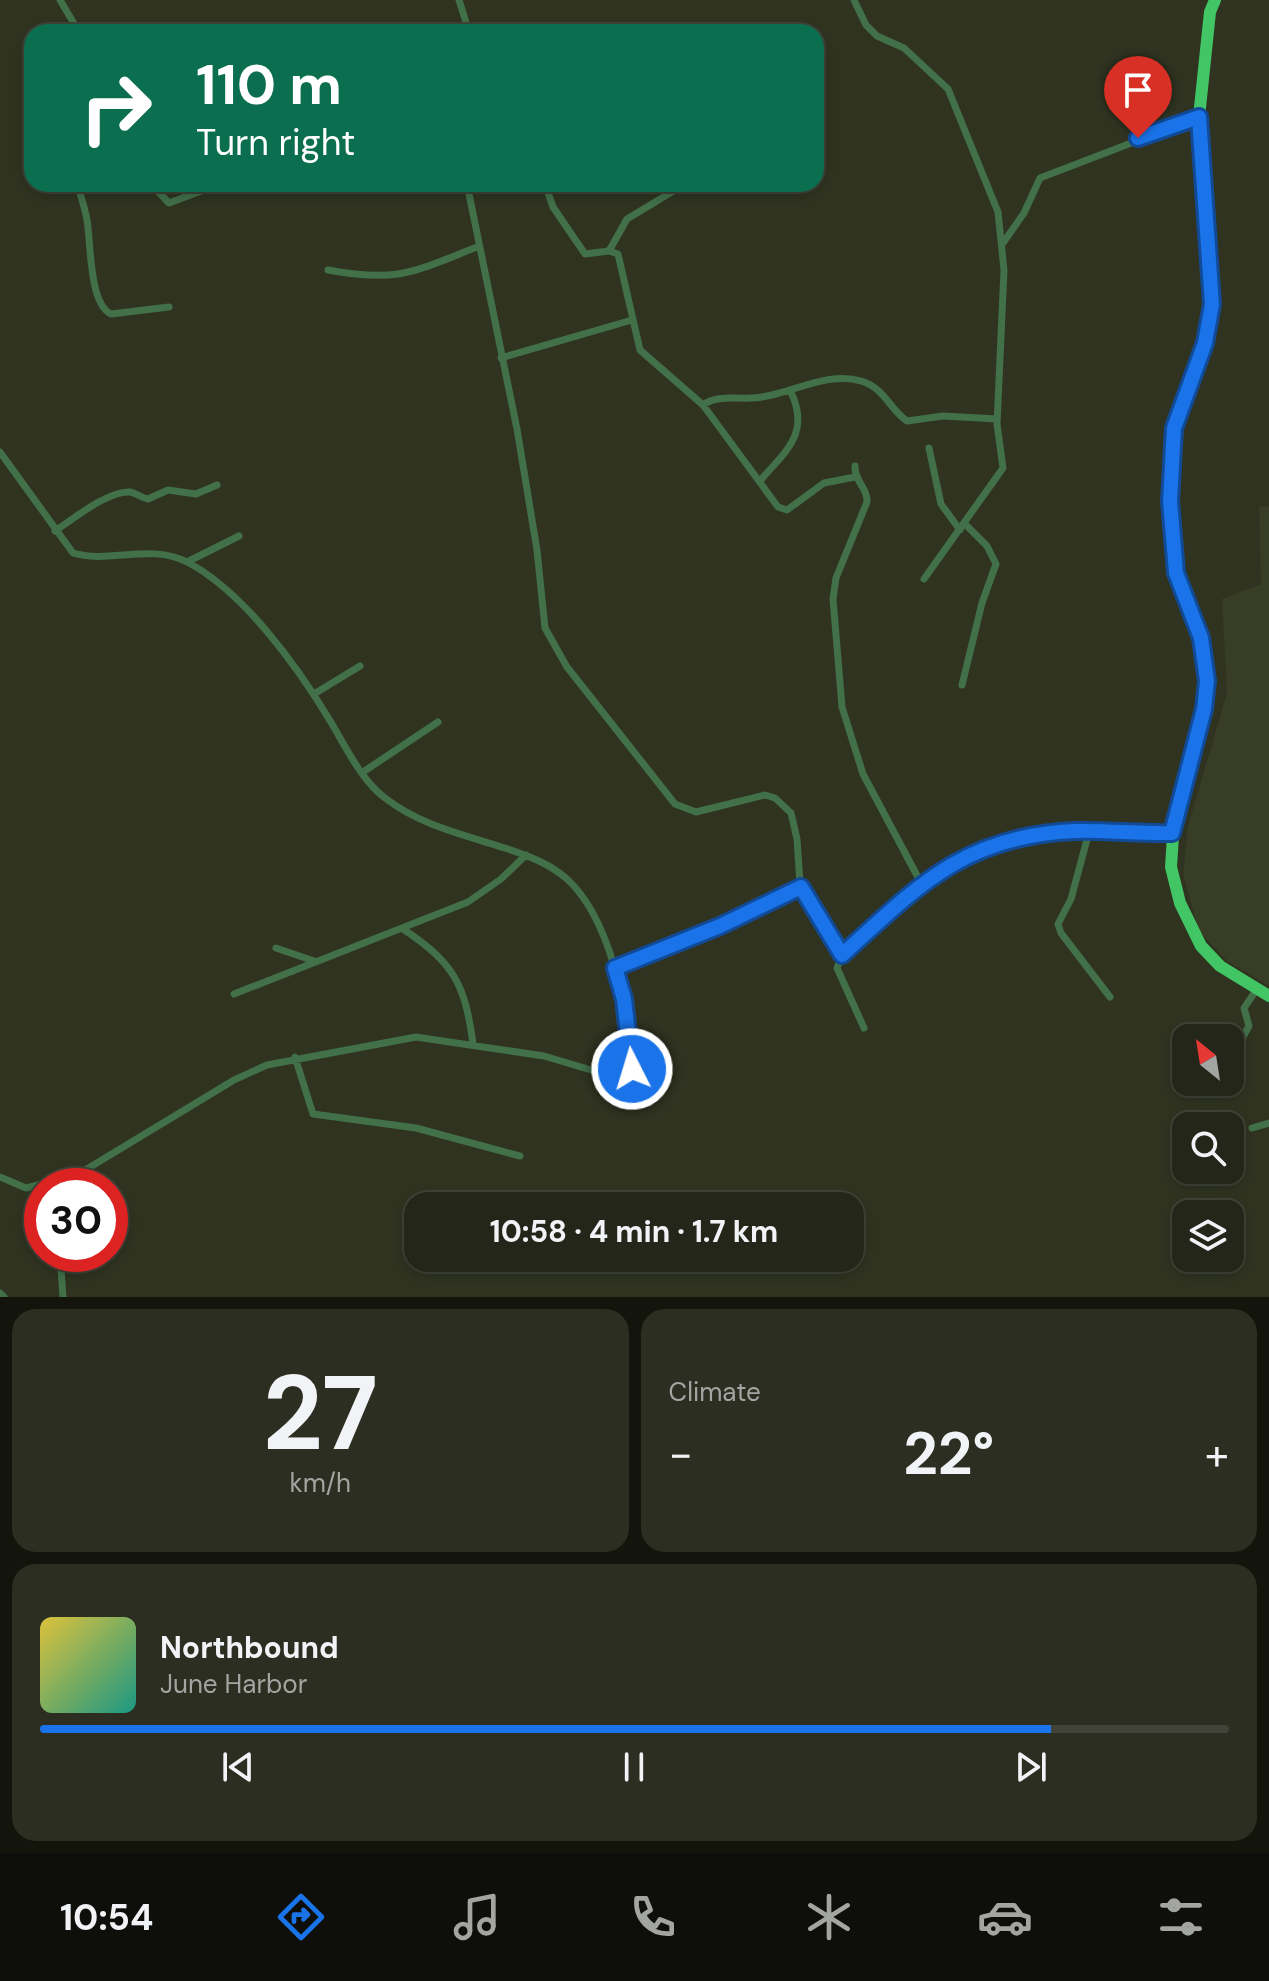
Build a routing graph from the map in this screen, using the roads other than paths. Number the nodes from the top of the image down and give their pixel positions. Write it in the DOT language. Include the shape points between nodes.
graph roads {
  1 [pos="60,0"];
  2 [pos="459,0"];
  3 [pos="854,0"];
  4 [pos="1216,0"];
  5 [pos="74,24"];
  6 [pos="466,24"];
  7 [pos="1199,117"];
  8 [pos="79,192"];
  9 [pos="159,192"];
  10 [pos="198,192"];
  11 [pos="468,192"];
  12 [pos="548,192"];
  13 [pos="672,192"];
  14 [pos="1003,243"];
  15 [pos="477,247"];
  16 [pos="609,251"];
  17 [pos="328,270"];
  18 [pos="1211,281"];
  19 [pos="169,307"];
  20 [pos="632,320"];
  21 [pos="501,358"];
  22 [pos="791,392"];
  23 [pos="703,405"];
  24 [pos="997,419"];
  25 [pos="929,448"];
  26 [pos="0,452"];
  27 [pos="855,466"];
  28 [pos="855,477"];
  29 [pos="760,481"];
  30 [pos="217,485"];
  31 [pos="962,526"];
  32 [pos="55,531"];
  33 [pos="239,536"];
  34 [pos="187,562"];
  35 [pos="924,579"];
  36 [pos="360,666"];
  37 [pos="962,685"];
  38 [pos="314,694"];
  39 [pos="438,722"];
  40 [pos="363,772"];
  41 [pos="1089,832"];
  42 [pos="1172,833"];
  43 [pos="526,855"];
  44 [pos="921,883"];
  45 [pos="801,887"];
  46 [pos="403,929"];
  47 [pos="276,948"];
  48 [pos="842,955"];
  49 [pos="319,962"];
  50 [pos="615,968"];
  51 [pos="1263,993"];
  52 [pos="234,994"];
  53 [pos="1110,997"];
  54 [pos="864,1028"];
  55 [pos="1244,1035"];
  56 [pos="473,1044"];
  57 [pos="295,1057"];
  58 [pos="1269,1123"];
  59 [pos="1252,1128"];
  60 [pos="520,1156"];
  61 [pos="90,1168"];
  62 [pos="0,1177"];
  63 [pos="24,1187"];
  64 [pos="61,1272"];
  65 [pos="63,1297"];
  1 -- 5 [label="street"];
  2 -- 6 [label="street"];
  3 -- 14 [label="street" via="877,36 904,48 948,89 990,190"];
  4 -- 7 [label="highway" via="1210,12"];
  4 -- 18 [label="highway" via="1207,92 1215,271"];
  7 -- 14 [label="street" via="1040,178"];
  7 -- 18 [label="highway"];
  8 -- 19 [label="street" via="103,309 111,314"];
  9 -- 10 [label="street" via="169,203"];
  11 -- 15 [label="street"];
  12 -- 16 [label="street" via="585,254"];
  13 -- 16 [label="street" via="633,214"];
  14 -- 24 [label="street"];
  15 -- 17 [label="street" via="401,276"];
  15 -- 21 [label="street"];
  16 -- 20 [label="street" via="621,260"];
  18 -- 42 [label="highway" via="1209,331 1178,413 1170,456 1176,573 1201,638 1207,681"];
  20 -- 21 [label="street"];
  20 -- 23 [label="street" via="644,356"];
  21 -- 45 [label="street" via="550,641 675,804 696,812 765,795 785,807 795,827"];
  22 -- 23 [label="street" via="769,398 717,398"];
  22 -- 24 [label="street" via="847,378 876,387 907,421 943,416"];
  22 -- 29 [label="street" via="794,443"];
  23 -- 29 [label="street"];
  24 -- 31 [label="street" via="1003,468"];
  25 -- 31 [label="street" via="941,504"];
  26 -- 32 [label="street"];
  27 -- 28 [label="street"];
  28 -- 29 [label="street" via="824,483 784,511"];
  28 -- 44 [label="street" via="867,502 839,568 833,599 842,707 863,774"];
  30 -- 32 [label="street" via="196,494 168,490 148,499 122,494 97,503"];
  31 -- 35 [label="street"];
  31 -- 37 [label="street" via="987,546 996,564"];
  32 -- 34 [label="street" via="79,555 159,554"];
  33 -- 34 [label="street"];
  34 -- 38 [label="street" via="247,610"];
  36 -- 38 [label="street"];
  38 -- 40 [label="street"];
  39 -- 40 [label="street"];
  40 -- 43 [label="street" via="384,797 421,820"];
  41 -- 42 [label="street"];
  41 -- 44 [label="street" via="1003,844 956,860"];
  41 -- 53 [label="street" via="1071,899 1058,924"];
  42 -- 51 [label="highway" via="1174,882 1195,937 1220,966"];
  43 -- 46 [label="street" via="468,902"];
  43 -- 50 [label="street" via="556,870 579,892"];
  44 -- 48 [label="street"];
  45 -- 48 [label="street"];
  45 -- 50 [label="street"];
  46 -- 49 [label="street"];
  46 -- 56 [label="street" via="456,974"];
  47 -- 49 [label="street"];
  48 -- 54 [label="street" via="837,968"];
  49 -- 52 [label="street"];
  50 -- 56 [label="street" via="632,1057 625,1077"];
  51 -- 55 [label="street" via="1244,1008 1249,1026"];
  56 -- 57 [label="street" via="416,1037"];
  57 -- 60 [label="street" via="313,1114 416,1128"];
  57 -- 61 [label="street" via="234,1080"];
  58 -- 59 [label="street"];
  62 -- 63 [label="street"];
  64 -- 65 [label="street"];
}
